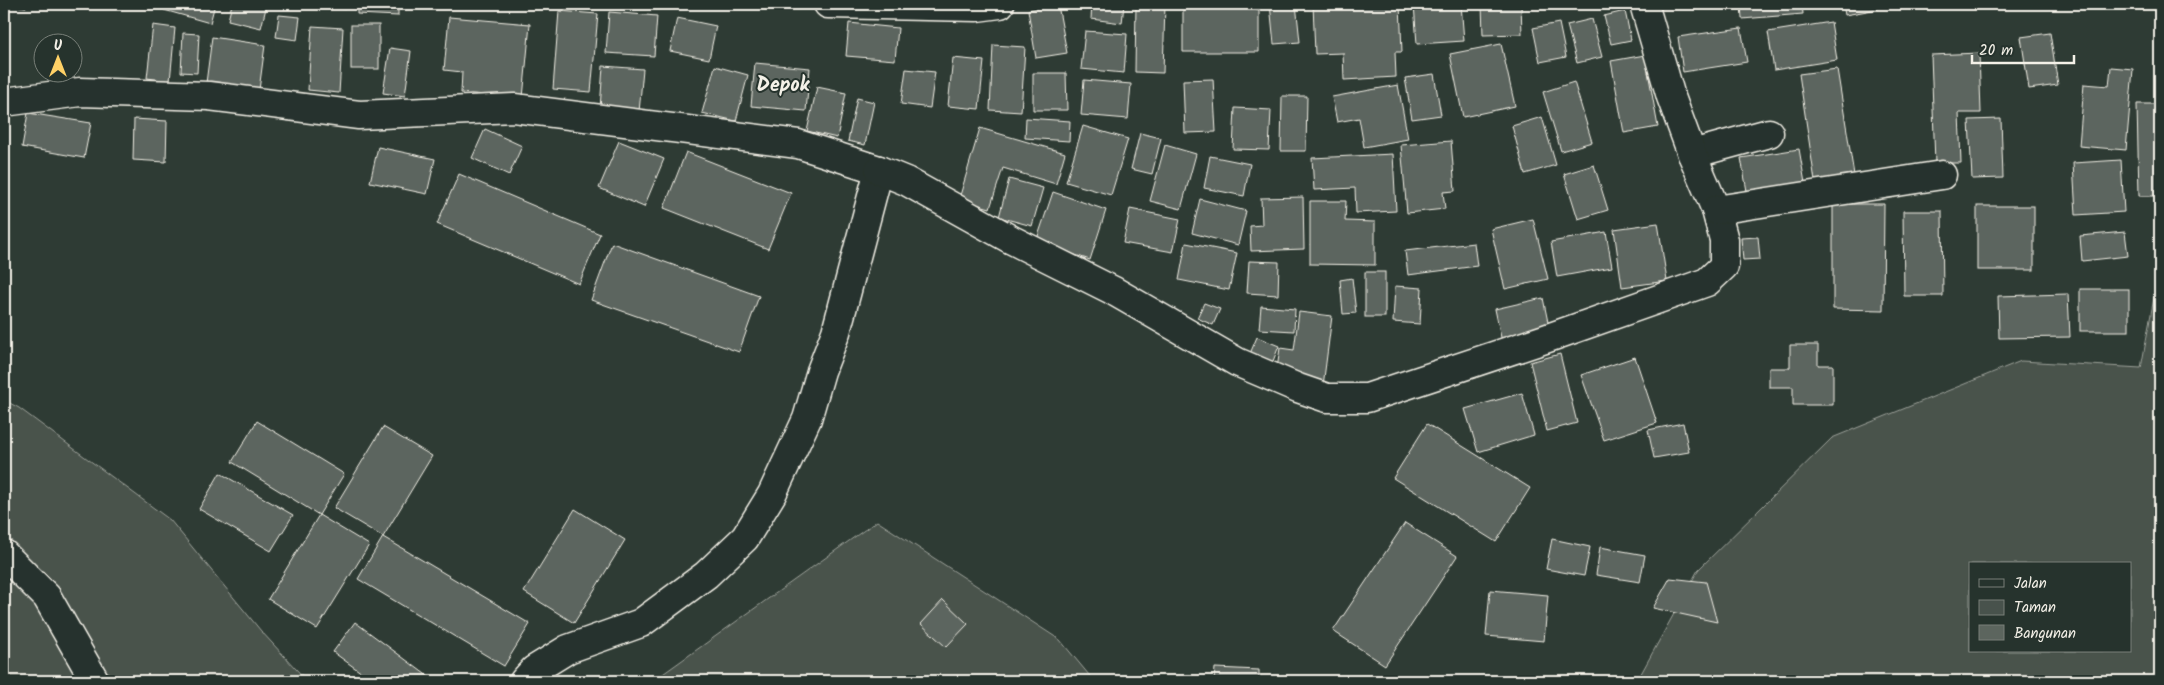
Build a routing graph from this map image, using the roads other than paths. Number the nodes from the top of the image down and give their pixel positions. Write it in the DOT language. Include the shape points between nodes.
graph roads {
  1 [pos="828,4"];
  2 [pos="1000,4"];
  3 [pos="1644,4"];
  4 [pos="4,102"];
  5 [pos="1769,132"];
  6 [pos="1692,154"];
  7 [pos="880,170"];
  8 [pos="1942,175"];
  9 [pos="1716,210"];
  10 [pos="4,554"];
  11 [pos="95,681"];
  12 [pos="524,681"];
  1 -- 2 [label="street" via="977,7"];
  3 -- 6 [label="street" via="1671,97"];
  4 -- 7 [label="street" via="80,92 209,96 359,115 514,108 798,144"];
  5 -- 6 [label="street"];
  6 -- 9 [label="street"];
  7 -- 9 [label="street" via="1112,290 1237,362 1327,398 1366,398 1707,282 1724,266 1724,240"];
  7 -- 12 [label="street" via="836,332 807,419 772,494 745,538 706,575 641,623 568,649 534,670"];
  8 -- 9 [label="street"];
  10 -- 11 [label="street" via="47,598"];
}
